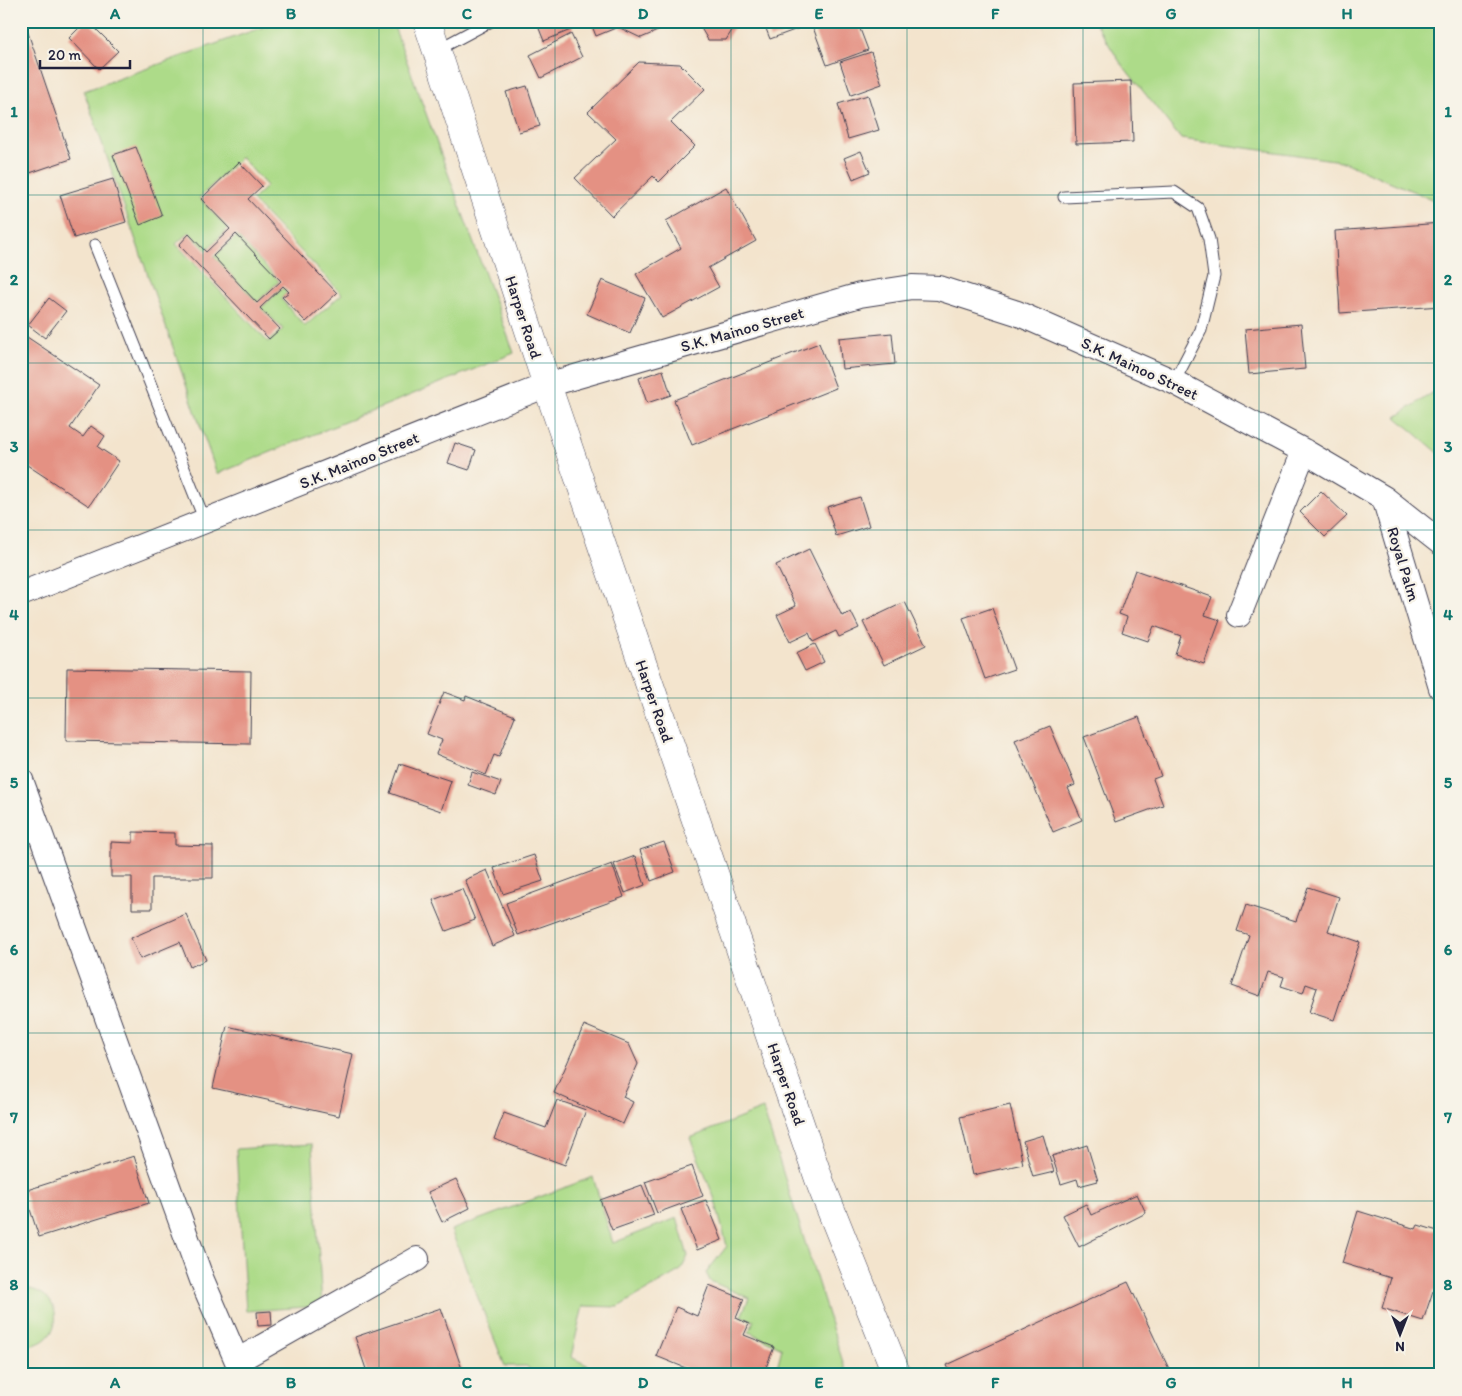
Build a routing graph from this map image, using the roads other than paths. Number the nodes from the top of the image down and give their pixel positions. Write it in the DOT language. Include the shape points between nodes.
graph roads {
  1 [pos="427,21"];
  2 [pos="492,21"];
  3 [pos="437,50"];
  4 [pos="1064,197"];
  5 [pos="95,245"];
  6 [pos="1174,382"];
  7 [pos="547,385"];
  8 [pos="1304,451"];
  9 [pos="1384,498"];
  10 [pos="205,521"];
  11 [pos="1441,543"];
  12 [pos="21,594"];
  13 [pos="1239,615"];
  14 [pos="1441,688"];
  15 [pos="21,780"];
  16 [pos="417,1260"];
  17 [pos="240,1368"];
  18 [pos="897,1375"];
  1 -- 3 [label="main road, Harper Road"];
  2 -- 3 [label="lane"];
  3 -- 7 [label="main road, Harper Road"];
  4 -- 6 [label="lane" via="1174,192 1198,208 1209,239 1214,276 1201,330"];
  5 -- 10 [label="lane"];
  6 -- 7 [label="street, S.K. Mainoo Street" via="1018,313 939,288 912,286 860,294"];
  6 -- 8 [label="street, S.K. Mainoo Street"];
  7 -- 10 [label="street, S.K. Mainoo Street"];
  7 -- 18 [label="main road, Harper Road" via="821,1185"];
  8 -- 9 [label="street, S.K. Mainoo Street"];
  8 -- 13 [label="street"];
  9 -- 11 [label="street, S.K. Mainoo Street"];
  9 -- 14 [label="street, Royal Palm"];
  10 -- 12 [label="street, S.K. Mainoo Street"];
  15 -- 17 [label="street" via="199,1271"];
  16 -- 17 [label="street"];
}
